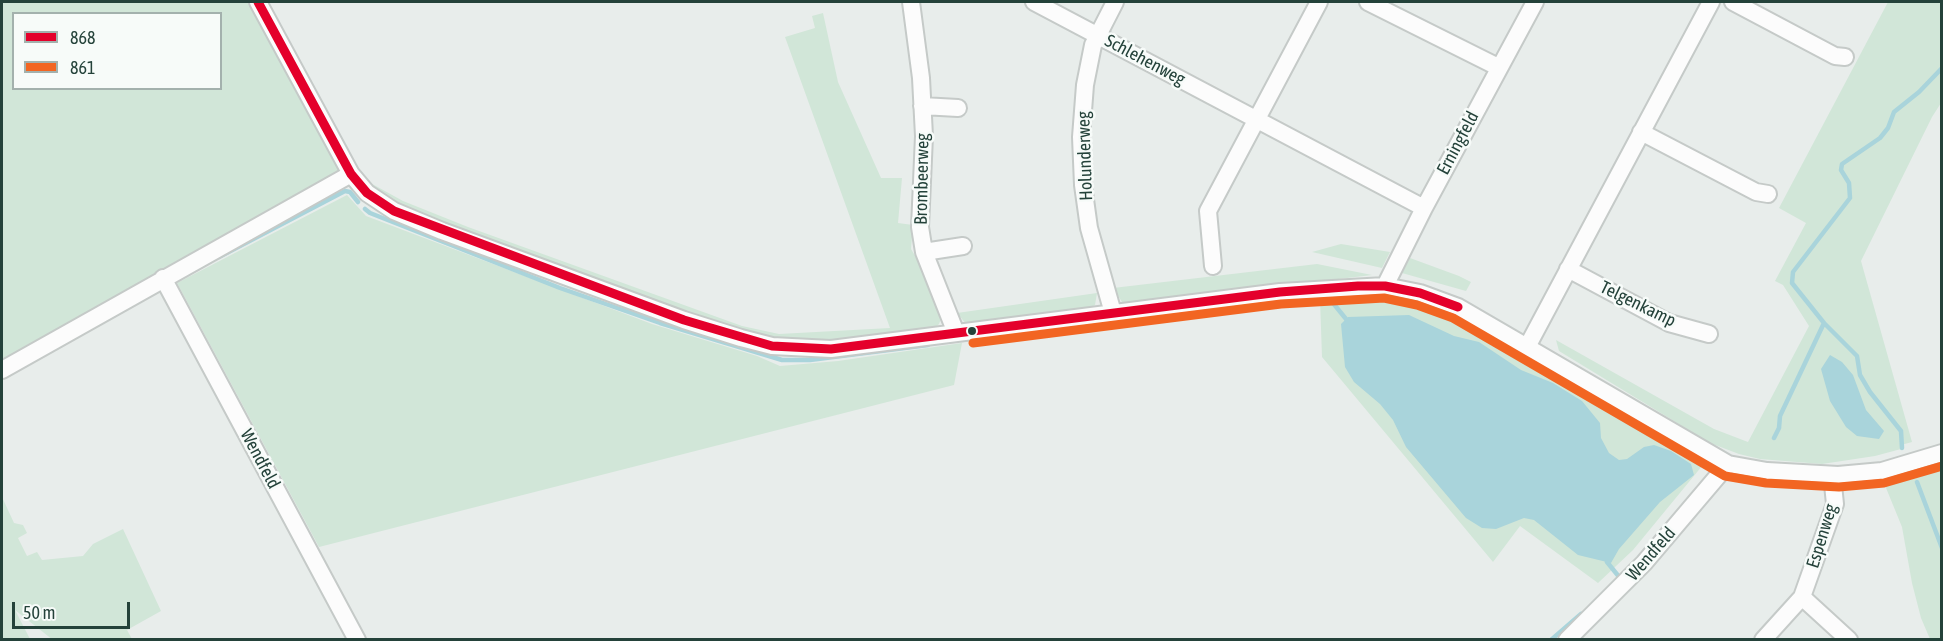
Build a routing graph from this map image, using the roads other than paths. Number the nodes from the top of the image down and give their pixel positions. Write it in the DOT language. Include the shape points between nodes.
graph roads {
  1 [pos="258,2"];
  2 [pos="911,2"];
  3 [pos="1034,2"];
  4 [pos="1115,2"];
  5 [pos="1319,2"];
  6 [pos="1368,2"];
  7 [pos="1535,2"];
  8 [pos="1711,2"];
  9 [pos="1733,2"];
  10 [pos="1098,35"];
  11 [pos="1845,57"];
  12 [pos="1498,68"];
  13 [pos="922,106"];
  14 [pos="958,108"];
  15 [pos="1256,119"];
  16 [pos="1641,132"];
  17 [pos="351,174"];
  18 [pos="1768,194"];
  19 [pos="1424,208"];
  20 [pos="963,246"];
  21 [pos="924,252"];
  22 [pos="1214,266"];
  23 [pos="1568,269"];
  24 [pos="163,278"];
  25 [pos="1385,286"];
  26 [pos="1113,313"];
  27 [pos="956,333"];
  28 [pos="1709,334"];
  29 [pos="1527,347"];
  30 [pos="2,370"];
  31 [pos="1941,453"];
  32 [pos="1728,464"];
  33 [pos="1832,475"];
  34 [pos="1802,597"];
  35 [pos="357,639"];
  36 [pos="1567,639"];
  37 [pos="1763,639"];
  38 [pos="1849,639"];
  1 -- 17 [label="street"];
  2 -- 13 [label="street, Brombeerweg"];
  3 -- 10 [label="street, Schlehenweg"];
  4 -- 10 [label="street, Holunderweg"];
  5 -- 15 [label="street"];
  6 -- 12 [label="street"];
  7 -- 12 [label="street, Erningfeld"];
  8 -- 16 [label="street"];
  9 -- 11 [label="street" via="1835,56"];
  10 -- 15 [label="street, Schlehenweg"];
  10 -- 26 [label="street, Holunderweg" via="1085,85 1083,185 1089,228"];
  12 -- 19 [label="street, Erningfeld"];
  13 -- 14 [label="street, Brombeerweg"];
  13 -- 21 [label="street, Brombeerweg" via="920,227"];
  15 -- 19 [label="street, Schlehenweg"];
  15 -- 22 [label="street" via="1208,211"];
  16 -- 18 [label="street" via="1756,192"];
  16 -- 23 [label="street"];
  17 -- 24 [label="street"];
  17 -- 27 [label="street" via="367,193 394,212 684,320 772,346 831,349"];
  19 -- 25 [label="street, Erningfeld"];
  20 -- 21 [label="street, Brombeerweg"];
  21 -- 27 [label="street, Brombeerweg"];
  23 -- 28 [label="street, Telgenkamp" via="1669,323"];
  23 -- 29 [label="street"];
  24 -- 30 [label="street"];
  24 -- 35 [label="street, Wendfeld"];
  25 -- 26 [label="street" via="1280,292"];
  25 -- 29 [label="street" via="1458,307"];
  26 -- 27 [label="street"];
  29 -- 32 [label="street"];
  31 -- 33 [label="street" via="1882,471"];
  32 -- 33 [label="street"];
  32 -- 36 [label="street, Wendfeld" via="1644,563"];
  33 -- 34 [label="street, Espenweg" via="1835,504"];
  34 -- 37 [label="street, Espenweg"];
  34 -- 38 [label="street"];
}
